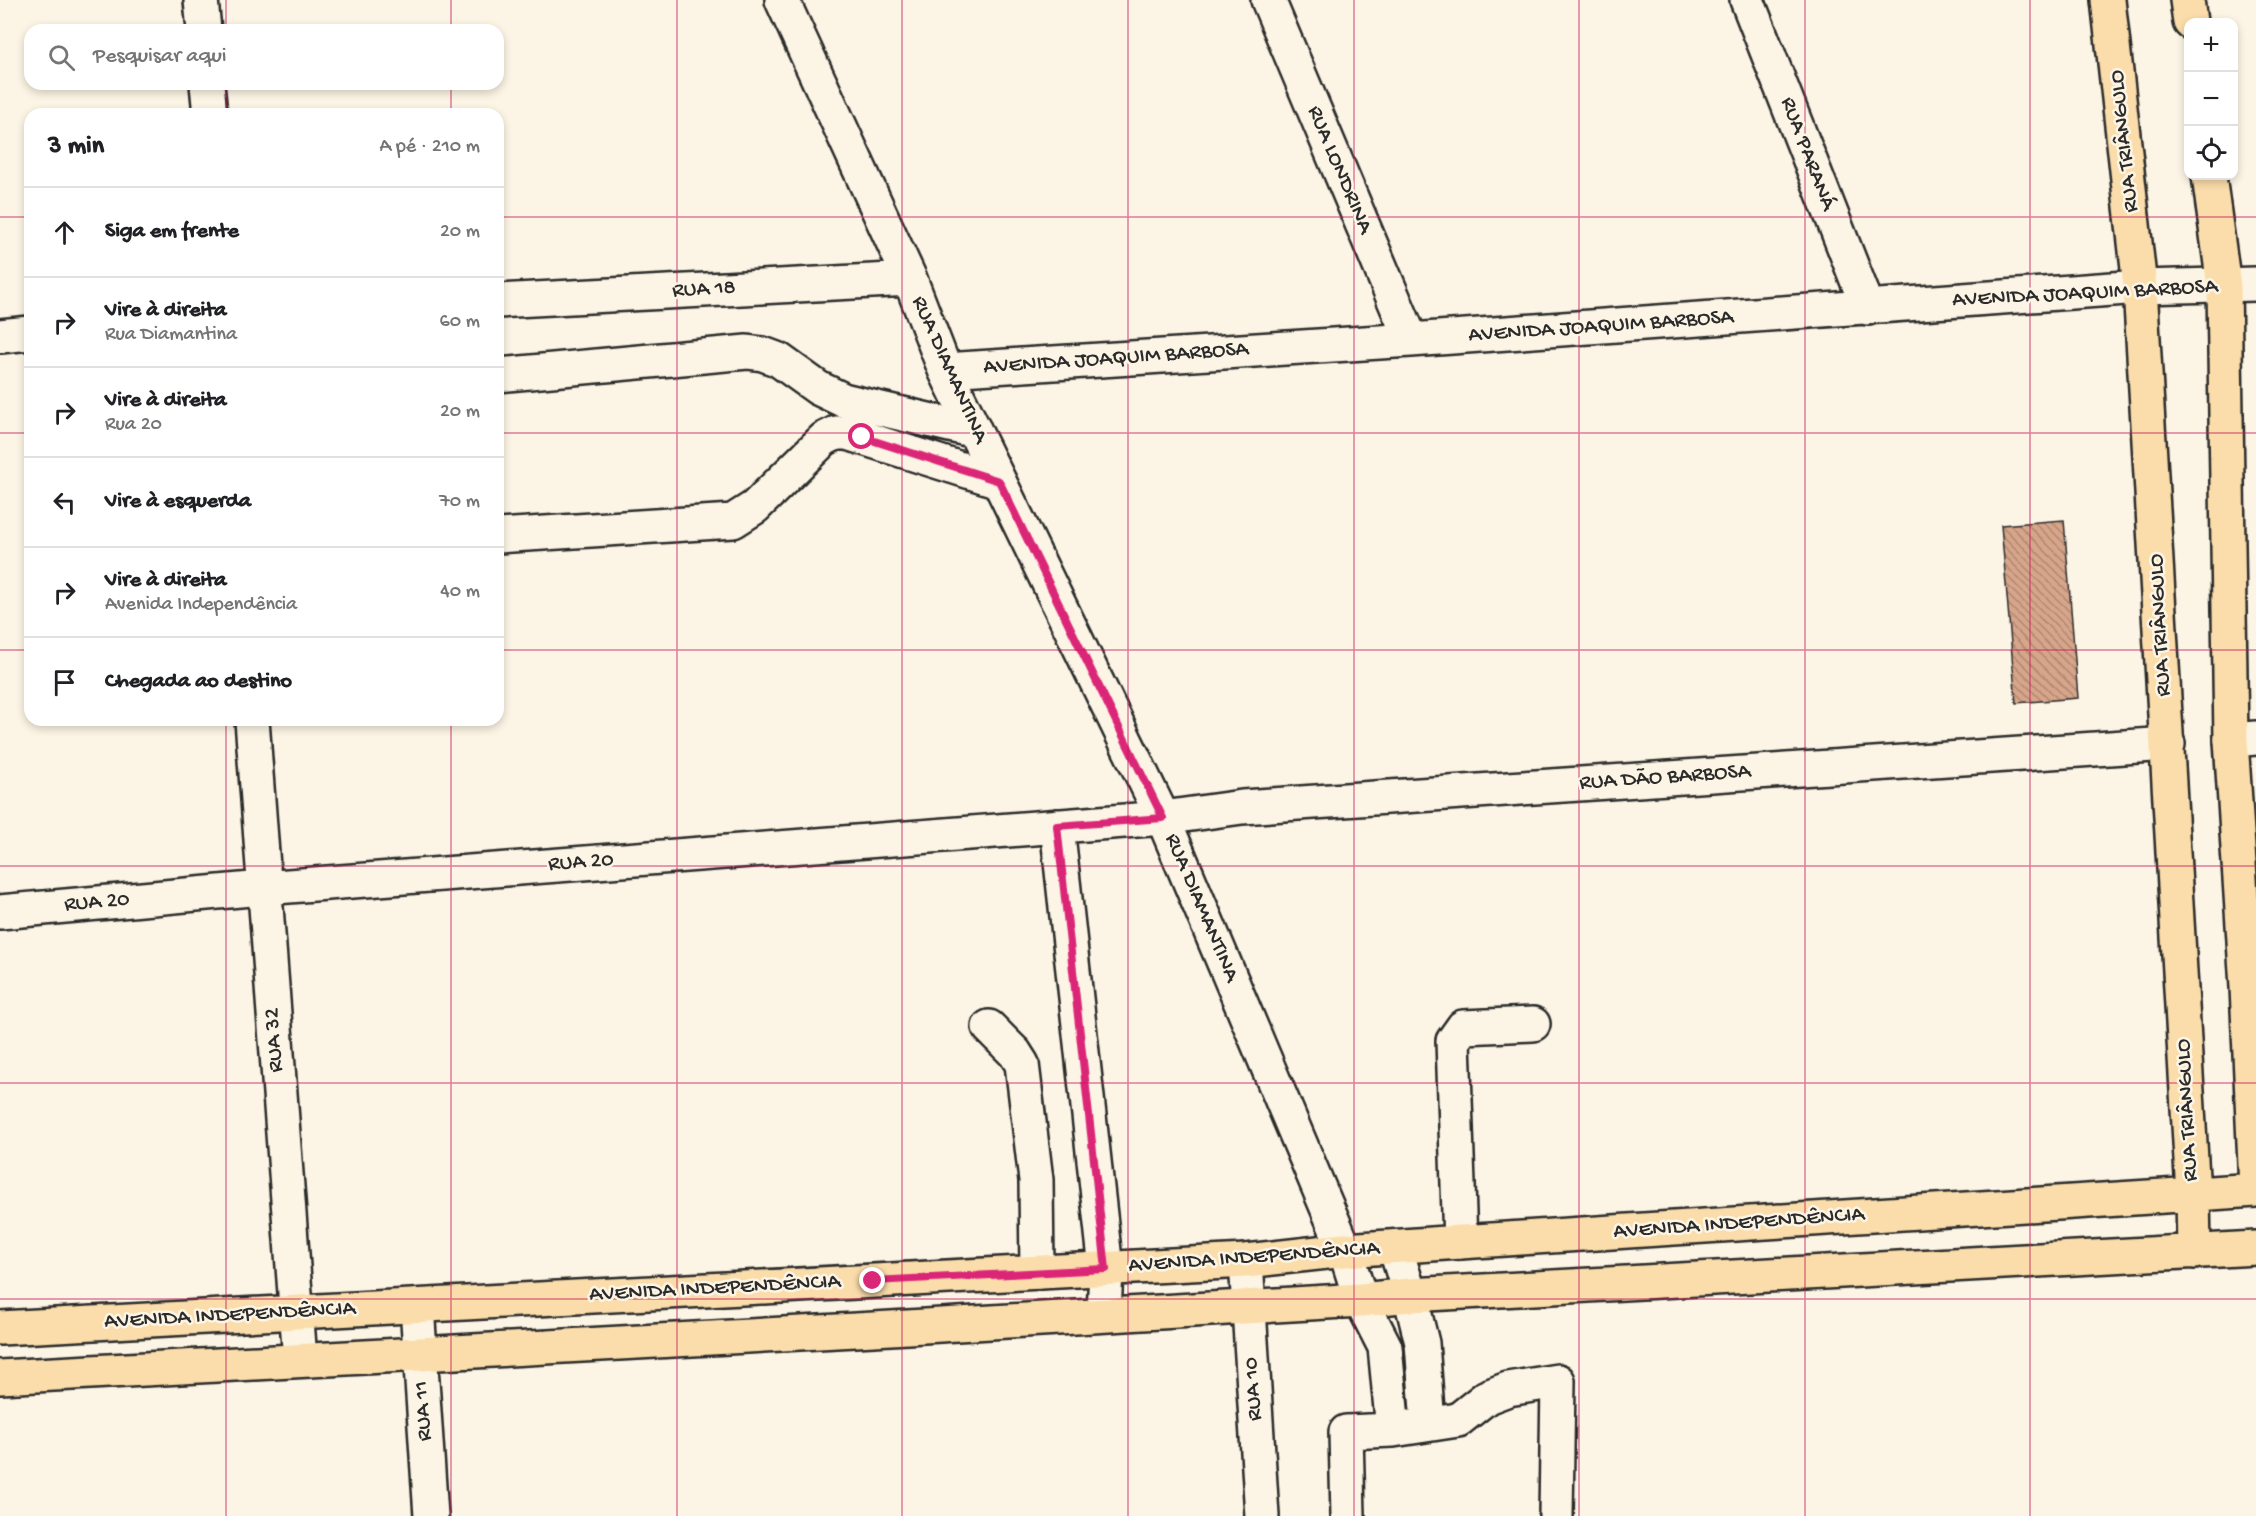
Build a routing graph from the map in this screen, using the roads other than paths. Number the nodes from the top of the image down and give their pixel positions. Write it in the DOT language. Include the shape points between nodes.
graph roads {
  1 [pos="201,0"];
  2 [pos="782,0"];
  3 [pos="1268,0"];
  4 [pos="1747,0"];
  5 [pos="2108,0"];
  6 [pos="2187,0"];
  7 [pos="2189,18"];
  8 [pos="203,24"];
  9 [pos="208,90"];
  10 [pos="209,108"];
  11 [pos="2210,180"];
  12 [pos="910,279"];
  13 [pos="2256,284"];
  14 [pos="2224,286"];
  15 [pos="2140,287"];
  16 [pos="504,301"];
  17 [pos="1868,308"];
  18 [pos="24,334"];
  19 [pos="0,336"];
  20 [pos="1411,340"];
  21 [pos="945,370"];
  22 [pos="504,374"];
  23 [pos="975,431"];
  24 [pos="999,481"];
  25 [pos="504,536"];
  26 [pos="252,726"];
  27 [pos="2244,739"];
  28 [pos="2168,744"];
  29 [pos="1163,818"];
  30 [pos="1057,826"];
  31 [pos="263,888"];
  32 [pos="0,912"];
  33 [pos="2250,950"];
  34 [pos="1533,1024"];
  35 [pos="989,1027"];
  36 [pos="2256,1189"];
  37 [pos="2193,1194"];
  38 [pos="1460,1242"];
  39 [pos="1395,1247"];
  40 [pos="2256,1248"];
  41 [pos="1345,1250"];
  42 [pos="2194,1252"];
  43 [pos="1246,1261"];
  44 [pos="1106,1269"];
  45 [pos="1036,1272"];
  46 [pos="1410,1295"];
  47 [pos="1361,1300"];
  48 [pos="417,1306"];
  49 [pos="1249,1307"];
  50 [pos="296,1312"];
  51 [pos="1104,1314"];
  52 [pos="0,1328"];
  53 [pos="421,1354"];
  54 [pos="300,1360"];
  55 [pos="0,1377"];
  56 [pos="1428,1424"];
  57 [pos="1393,1430"];
  58 [pos="431,1516"];
  59 [pos="1262,1516"];
  60 [pos="1348,1516"];
  61 [pos="1556,1516"];
  1 -- 8 [label="street"];
  2 -- 12 [label="street, RUA DIAMANTINA"];
  3 -- 20 [label="street, RUA LONDRINA"];
  4 -- 17 [label="street, RUA PARANÁ"];
  5 -- 15 [label="main road, RUA TRIÂNGULO"];
  6 -- 7 [label="main road"];
  9 -- 10 [label="street"];
  11 -- 14 [label="main road"];
  12 -- 16 [label="street, RUA 18"];
  12 -- 21 [label="street, RUA DIAMANTINA"];
  13 -- 14 [label="street, AVENIDA JOAQUIM BARBOSA"];
  14 -- 15 [label="street, AVENIDA JOAQUIM BARBOSA"];
  14 -- 27 [label="main road"];
  15 -- 17 [label="street, AVENIDA JOAQUIM BARBOSA"];
  15 -- 28 [label="main road, RUA TRIÂNGULO"];
  17 -- 20 [label="street, AVENIDA JOAQUIM BARBOSA"];
  18 -- 19 [label="street"];
  20 -- 21 [label="street, AVENIDA JOAQUIM BARBOSA"];
  21 -- 23 [label="street, RUA DIAMANTINA"];
  22 -- 23 [label="street" via="747,352 779,360 818,388 843,400"];
  23 -- 24 [label="street, RUA DIAMANTINA"];
  24 -- 25 [label="street" via="848,433 836,434 824,439 755,507 733,521"];
  24 -- 29 [label="street, RUA DIAMANTINA"];
  26 -- 31 [label="street, RUA 32"];
  27 -- 33 [label="main road"];
  28 -- 29 [label="street, RUA DÃO BARBOSA" via="1242,807"];
  28 -- 37 [label="main road, RUA TRIÂNGULO"];
  29 -- 30 [label="street, RUA 20"];
  29 -- 41 [label="street, RUA DIAMANTINA"];
  30 -- 31 [label="street, RUA 20"];
  30 -- 44 [label="street"];
  31 -- 32 [label="street, RUA 20"];
  31 -- 50 [label="street, RUA 32"];
  33 -- 36 [label="main road"];
  34 -- 38 [label="street" via="1463,1027 1453,1041"];
  35 -- 45 [label="street" via="1022,1064 1036,1180"];
  36 -- 37 [label="main road, AVENIDA INDEPENDÊNCIA"];
  37 -- 38 [label="main road, AVENIDA INDEPENDÊNCIA"];
  37 -- 42 [label="main road, RUA TRIÂNGULO"];
  38 -- 39 [label="main road, AVENIDA INDEPENDÊNCIA"];
  39 -- 41 [label="main road, AVENIDA INDEPENDÊNCIA"];
  39 -- 46 [label="street"];
  40 -- 42 [label="main road, AVENIDA INDEPENDÊNCIA"];
  41 -- 43 [label="main road, AVENIDA INDEPENDÊNCIA"];
  41 -- 47 [label="street, RUA DIAMANTINA"];
  42 -- 46 [label="main road, AVENIDA INDEPENDÊNCIA"];
  43 -- 44 [label="main road, AVENIDA INDEPENDÊNCIA"];
  43 -- 49 [label="street, RUA 10"];
  44 -- 45 [label="main road, AVENIDA INDEPENDÊNCIA"];
  44 -- 51 [label="street"];
  45 -- 48 [label="main road, AVENIDA INDEPENDÊNCIA"];
  46 -- 47 [label="main road, AVENIDA INDEPENDÊNCIA"];
  46 -- 56 [label="street" via="1422,1343"];
  47 -- 49 [label="main road, AVENIDA INDEPENDÊNCIA"];
  47 -- 57 [label="street, RUA DIAMANTINA" via="1385,1347"];
  48 -- 50 [label="main road, AVENIDA INDEPENDÊNCIA"];
  48 -- 53 [label="street, RUA 11"];
  49 -- 51 [label="main road, AVENIDA INDEPENDÊNCIA"];
  49 -- 59 [label="street, RUA 10"];
  50 -- 52 [label="main road, AVENIDA INDEPENDÊNCIA"];
  50 -- 54 [label="street, RUA 32"];
  51 -- 53 [label="main road, AVENIDA INDEPENDÊNCIA"];
  53 -- 54 [label="main road, AVENIDA INDEPENDÊNCIA"];
  53 -- 58 [label="street, RUA 11"];
  54 -- 55 [label="main road, AVENIDA INDEPENDÊNCIA"];
  56 -- 57 [label="street"];
  56 -- 61 [label="street" via="1458,1420 1487,1397 1508,1389 1558,1381"];
  57 -- 60 [label="street" via="1346,1432"];
}
